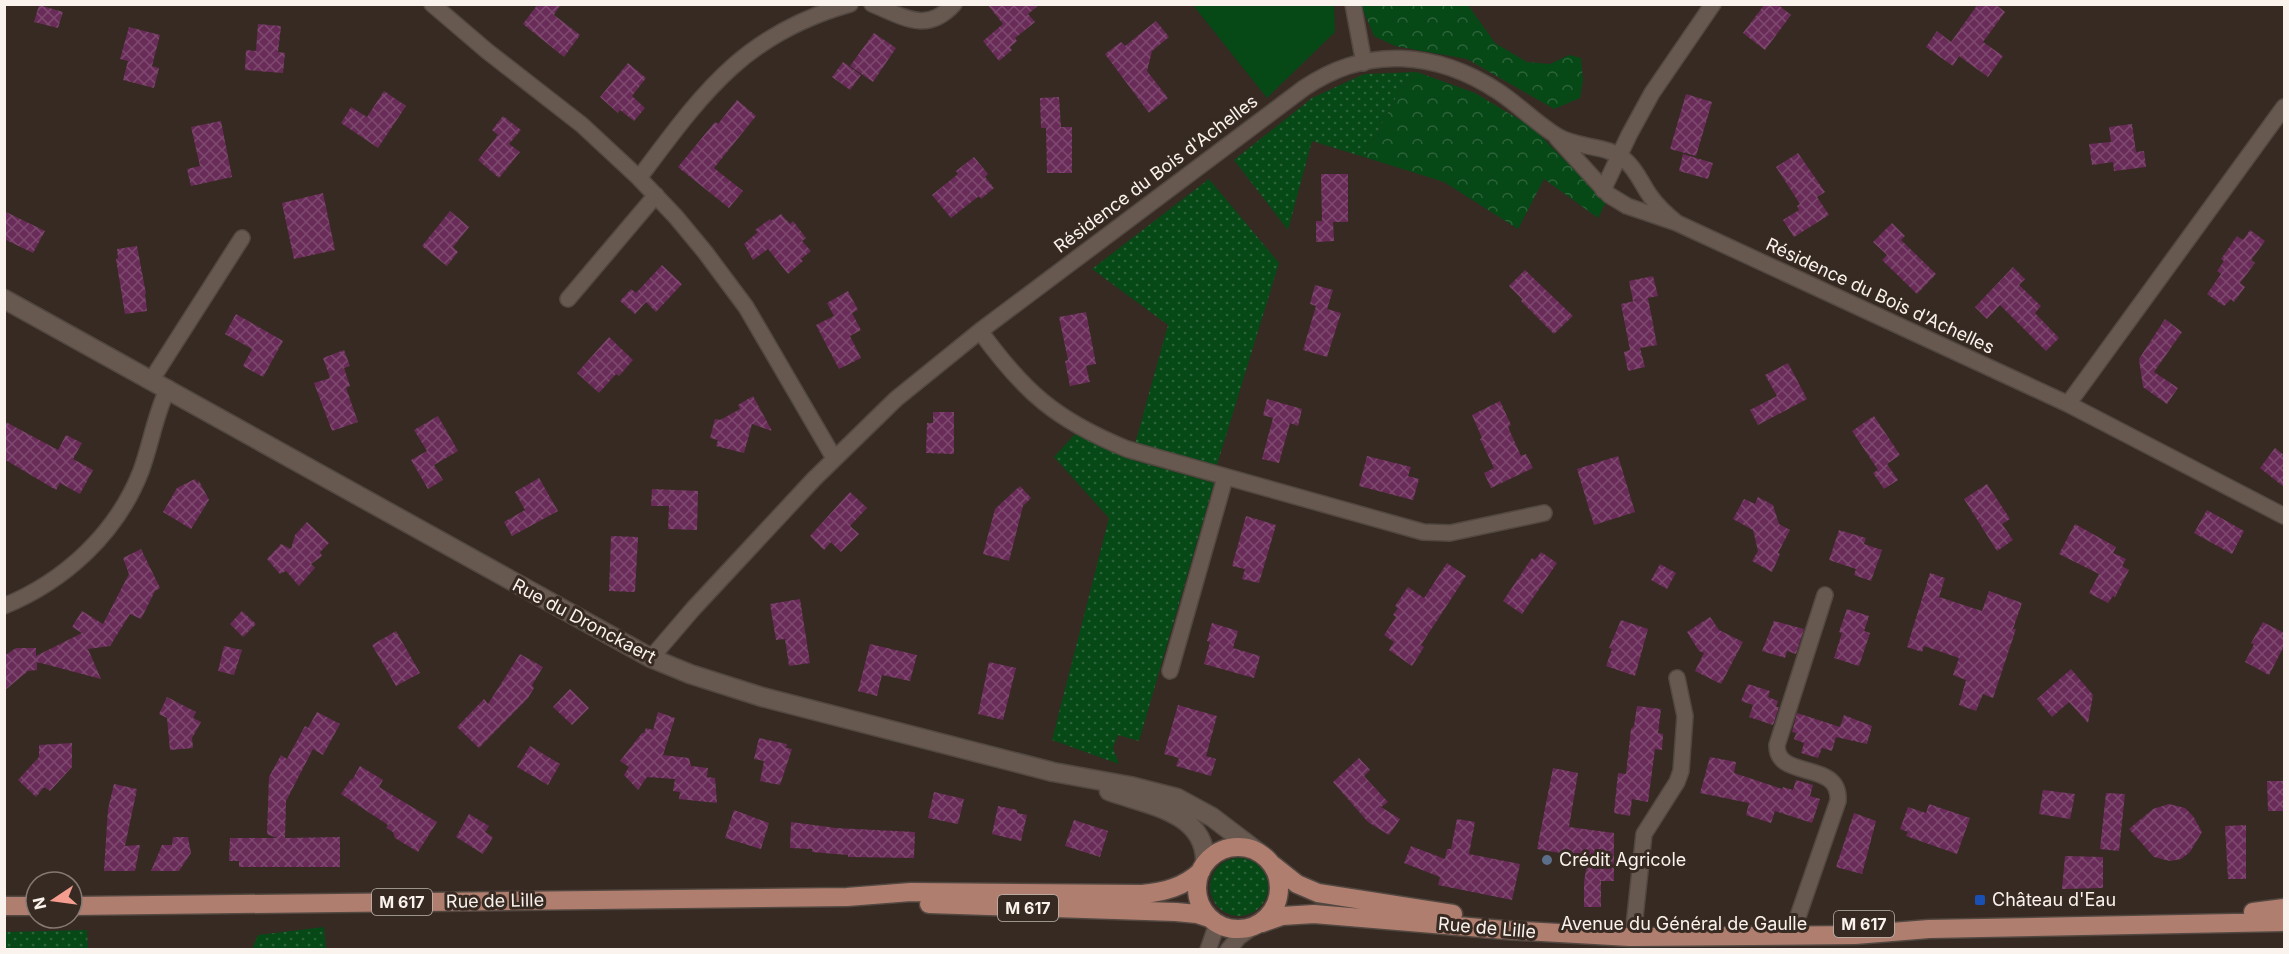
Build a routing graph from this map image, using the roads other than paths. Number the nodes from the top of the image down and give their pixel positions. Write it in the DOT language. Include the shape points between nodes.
graph roads {
  1 [pos="432,4"];
  2 [pos="850,4"];
  3 [pos="873,4"];
  4 [pos="954,4"];
  5 [pos="1353,4"];
  6 [pos="1713,4"];
  7 [pos="1364,63"];
  8 [pos="2284,107"];
  9 [pos="1553,134"];
  10 [pos="1620,156"];
  11 [pos="639,178"];
  12 [pos="1603,190"];
  13 [pos="656,195"];
  14 [pos="1677,223"];
  15 [pos="242,238"];
  16 [pos="568,298"];
  17 [pos="4,299"];
  18 [pos="980,331"];
  19 [pos="160,384"];
  20 [pos="2068,404"];
  21 [pos="834,458"];
  22 [pos="1225,478"];
  23 [pos="1544,513"];
  24 [pos="2284,516"];
  25 [pos="1825,595"];
  26 [pos="4,606"];
  27 [pos="651,658"];
  28 [pos="1170,671"];
  29 [pos="1677,678"];
  30 [pos="1053,772"];
  31 [pos="1258,852"];
  32 [pos="1273,865"];
  33 [pos="1203,867"];
  34 [pos="847,897"];
  35 [pos="4,906"];
  36 [pos="24,906"];
  37 [pos="84,906"];
  38 [pos="2284,908"];
  39 [pos="1443,913"];
  40 [pos="1213,921"];
  41 [pos="2284,922"];
  42 [pos="1257,925"];
  43 [pos="1795,925"];
  44 [pos="1634,926"];
  45 [pos="1208,950"];
  46 [pos="1228,950"];
  1 -- 11 [label="street" via="582,125"];
  2 -- 11 [label="street" via="790,26 728,68"];
  3 -- 4 [label="street" via="920,22 940,17"];
  5 -- 7 [label="street"];
  6 -- 10 [label="street" via="1652,93"];
  7 -- 9 [label="street, Résidence du Bois d'Achelles" via="1410,58 1458,69 1501,93"];
  7 -- 18 [label="street, Résidence du Bois d'Achelles" via="1324,76 1304,88"];
  8 -- 20 [label="street"];
  9 -- 10 [label="street, Résidence du Bois d'Achelles"];
  9 -- 12 [label="street, Résidence du Bois d'Achelles"];
  10 -- 12 [label="street"];
  10 -- 14 [label="street, Résidence du Bois d'Achelles" via="1631,165 1652,199"];
  11 -- 13 [label="street"];
  12 -- 14 [label="street, Résidence du Bois d'Achelles" via="1621,203"];
  13 -- 16 [label="street"];
  13 -- 21 [label="street" via="692,234 746,307"];
  14 -- 20 [label="street, Résidence du Bois d'Achelles"];
  15 -- 19 [label="street"];
  17 -- 19 [label="main road, Rue du Dronckaert"];
  18 -- 21 [label="street, Résidence du Bois d'Achelles" via="896,399"];
  18 -- 22 [label="street" via="1016,378 1080,428 1126,449"];
  19 -- 26 [label="street" via="159,409 141,471 112,524 65,571 38,590"];
  19 -- 27 [label="main road, Rue du Dronckaert"];
  20 -- 24 [label="street, Résidence du Bois d'Achelles"];
  21 -- 27 [label="street, Résidence du Bois d'Achelles"];
  22 -- 23 [label="street" via="1423,532 1450,533"];
  22 -- 28 [label="street"];
  25 -- 43 [label="street" via="1777,745 1783,762 1828,777 1839,794"];
  27 -- 30 [label="main road, Rue du Dronckaert" via="727,687"];
  29 -- 44 [label="street" via="1684,716 1681,771 1644,834"];
  30 -- 31 [label="main road, Rue du Dronckaert" via="1177,798 1212,817"];
  30 -- 33 [label="main road, Rue du Dronckaert" via="1179,817 1200,835 1204,845"];
  31 -- 32 [label="main road"];
  31 -- 33 [label="main road" via="1244,847 1229,848 1216,853"];
  32 -- 39 [label="main road, Rue de Lille / M 617" via="1297,884 1318,893"];
  32 -- 42 [label="main road" via="1279,879 1278,898 1272,912"];
  33 -- 34 [label="main road, Rue de Lille / M 617" via="1176,887 1142,894 911,892"];
  33 -- 40 [label="main road" via="1197,884 1198,898"];
  34 -- 37 [label="main road, Rue de Lille / M 617"];
  34 -- 40 [label="main road, Rue de Lille / M 617" via="1184,912"];
  35 -- 36 [label="main road"];
  38 -- 43 [label="main road, Avenue du Général de Gaulle / M 617" via="2258,912 1960,917"];
  39 -- 44 [label="main road, Avenue du Général de Gaulle / M 617" via="1527,922"];
  40 -- 42 [label="main road" via="1235,930"];
  40 -- 45 [label="street"];
  41 -- 42 [label="main road, Rue de Lille / M 617" via="1855,935 1614,937 1314,914 1282,916"];
  42 -- 46 [label="street"];
  43 -- 44 [label="main road, Avenue du Général de Gaulle / M 617"];
}
